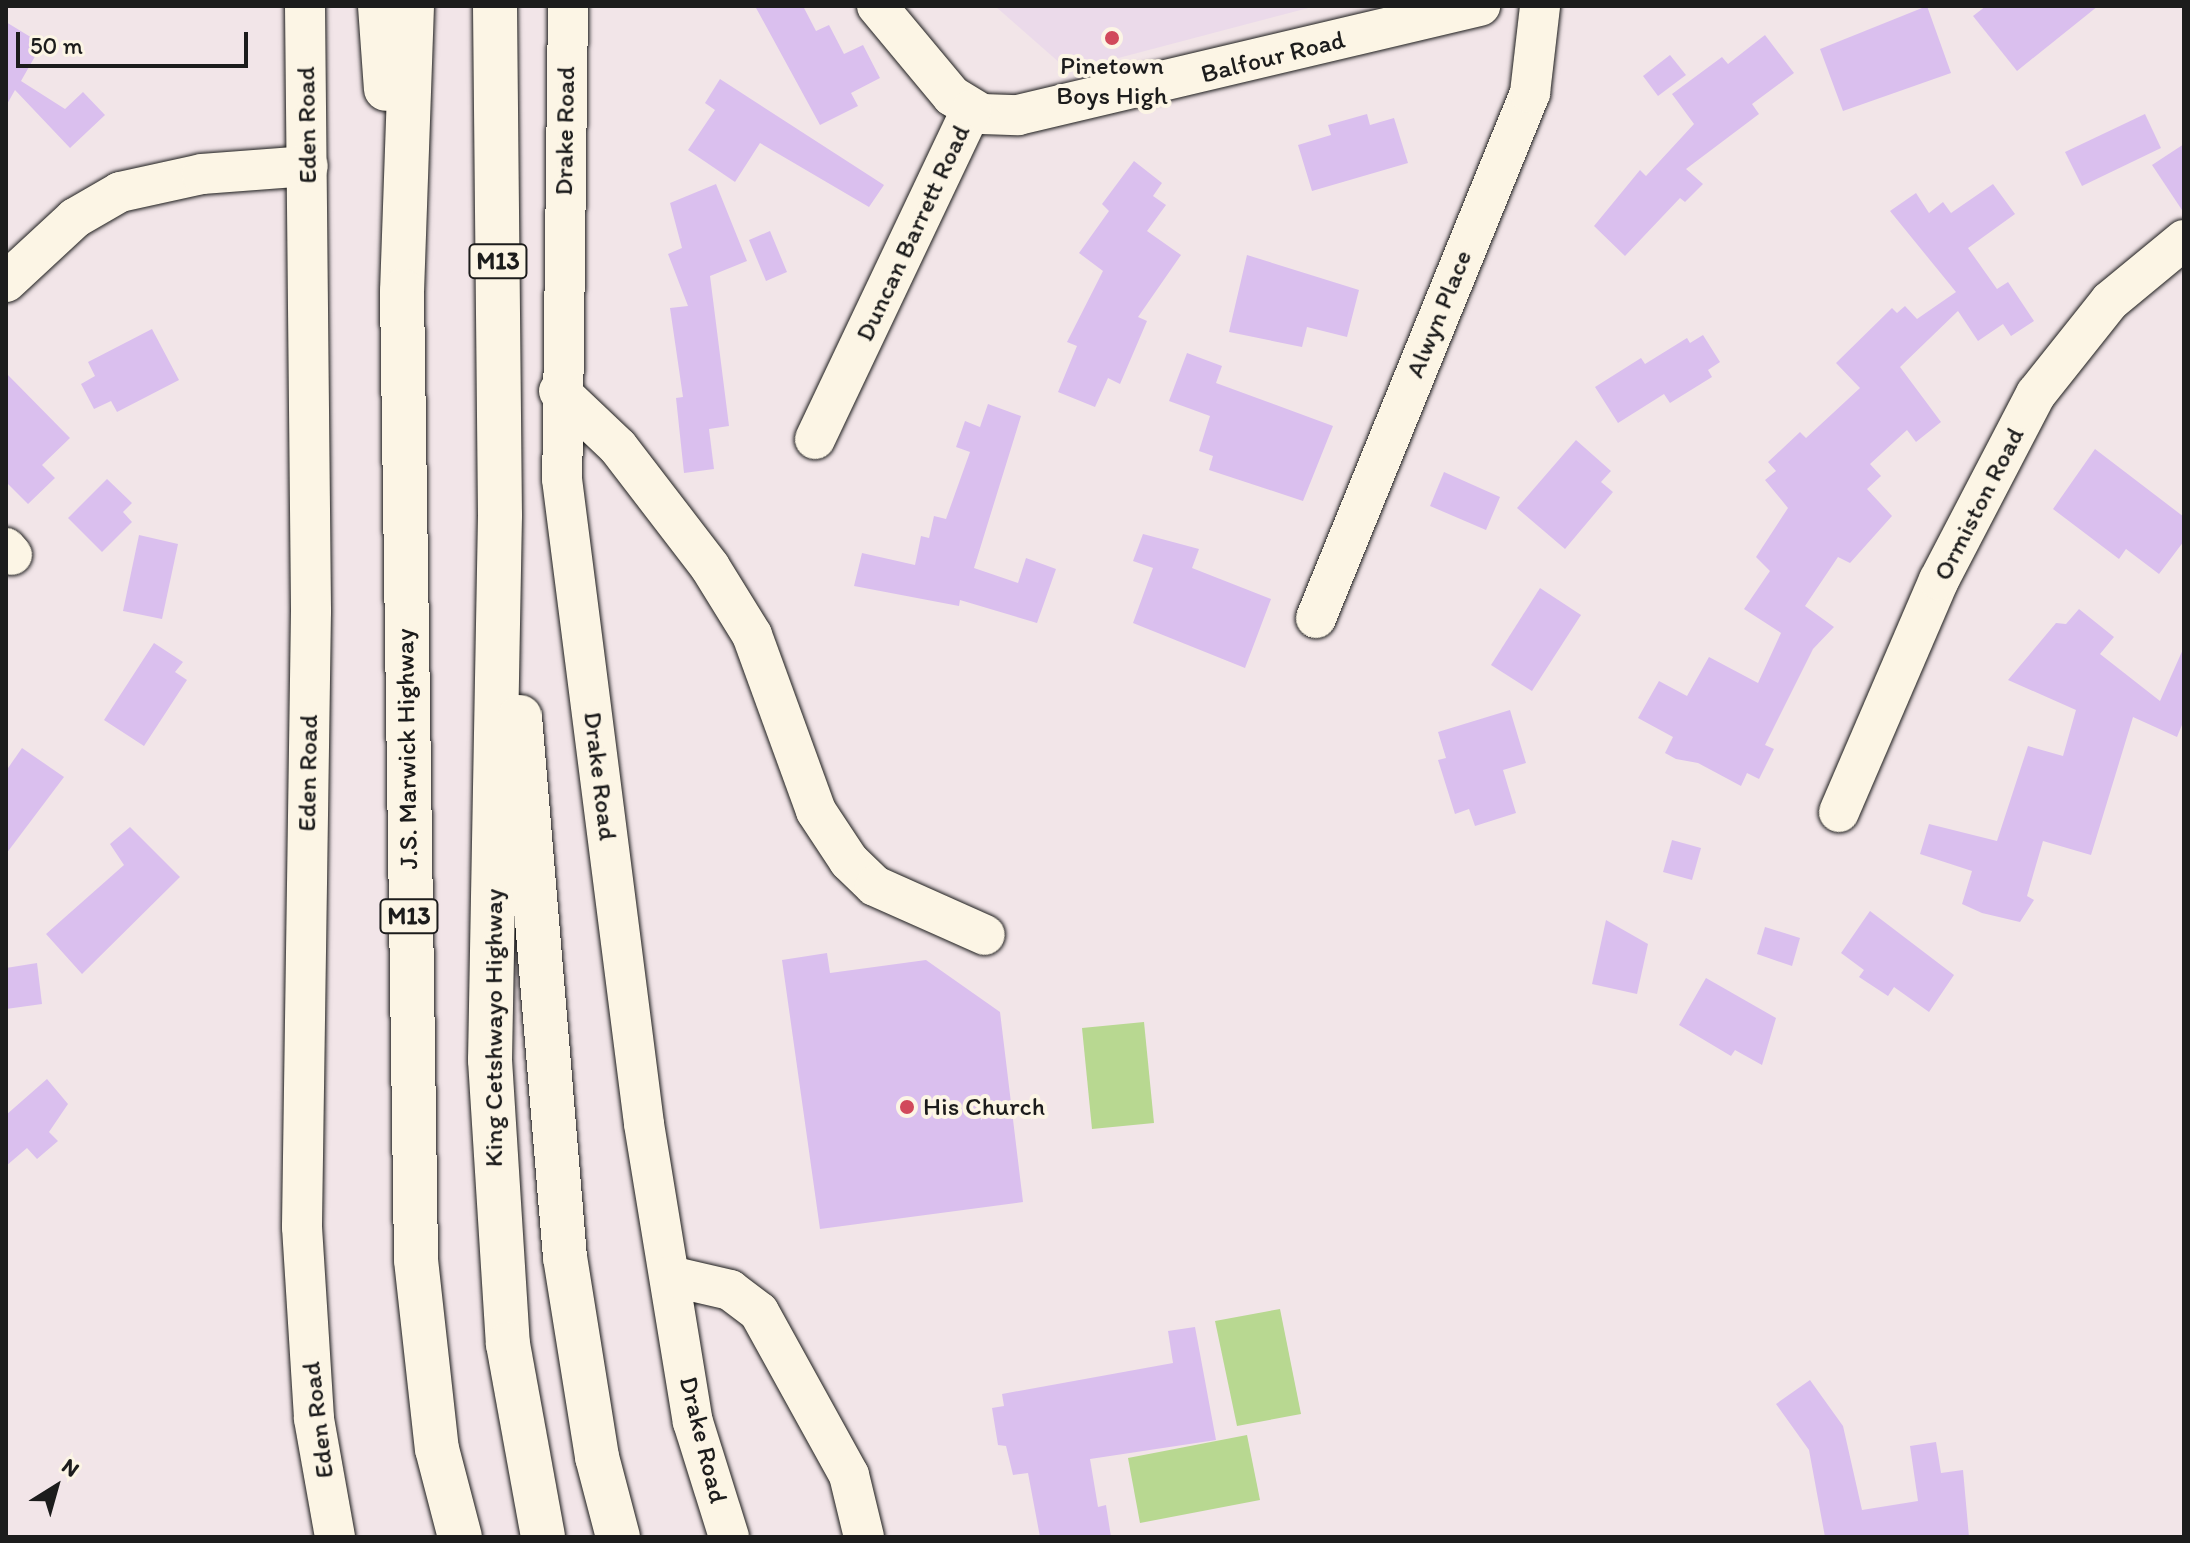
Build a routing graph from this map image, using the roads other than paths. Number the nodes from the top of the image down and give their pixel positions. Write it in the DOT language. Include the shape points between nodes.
graph roads {
  1 [pos="305,6"];
  2 [pos="380,6"];
  3 [pos="412,6"];
  4 [pos="495,6"];
  5 [pos="568,6"];
  6 [pos="877,6"];
  7 [pos="1480,6"];
  8 [pos="1540,6"];
  9 [pos="971,110"];
  10 [pos="308,166"];
  11 [pos="2184,240"];
  12 [pos="6,282"];
  13 [pos="402,291"];
  14 [pos="559,391"];
  15 [pos="815,439"];
  16 [pos="500,515"];
  17 [pos="1316,618"];
  18 [pos="1839,812"];
  19 [pos="985,935"];
  20 [pos="670,1276"];
  21 [pos="335,1537"];
  22 [pos="460,1537"];
  23 [pos="543,1537"];
  24 [pos="618,1537"];
  25 [pos="729,1537"];
  26 [pos="864,1537"];
  1 -- 10 [label="street, Eden Road"];
  2 -- 13 [label="highway"];
  3 -- 13 [label="highway, J.S. Marwick Highway / M13"];
  4 -- 16 [label="highway, M13"];
  5 -- 14 [label="street, Drake Road"];
  6 -- 9 [label="street, Duncan Barrett Road" via="944,87"];
  7 -- 9 [label="street, Balfour Road" via="1050,111 1005,115"];
  8 -- 17 [label="street, Alwyn Place" via="1530,93"];
  9 -- 15 [label="street, Duncan Barrett Road"];
  10 -- 12 [label="street" via="202,174 120,192 75,218"];
  10 -- 21 [label="street, Eden Road" via="311,611 302,1227 314,1419"];
  11 -- 18 [label="street, Ormiston Road" via="2110,301 2036,394 1939,580"];
  13 -- 22 [label="highway, J.S. Marwick Highway / M13" via="416,1260 437,1449"];
  14 -- 19 [label="street" via="661,499 752,635 816,811 849,861 875,886"];
  14 -- 20 [label="street, Drake Road" via="562,479 644,1124"];
  16 -- 23 [label="highway, King Cetshwayo Highway / M13" via="490,1060 495,1219 521,1441"];
  16 -- 24 [label="highway" via="565,1257 597,1457"];
  20 -- 25 [label="street, Drake Road" via="693,1422"];
  20 -- 26 [label="street" via="730,1290 759,1312 849,1475"];
}
